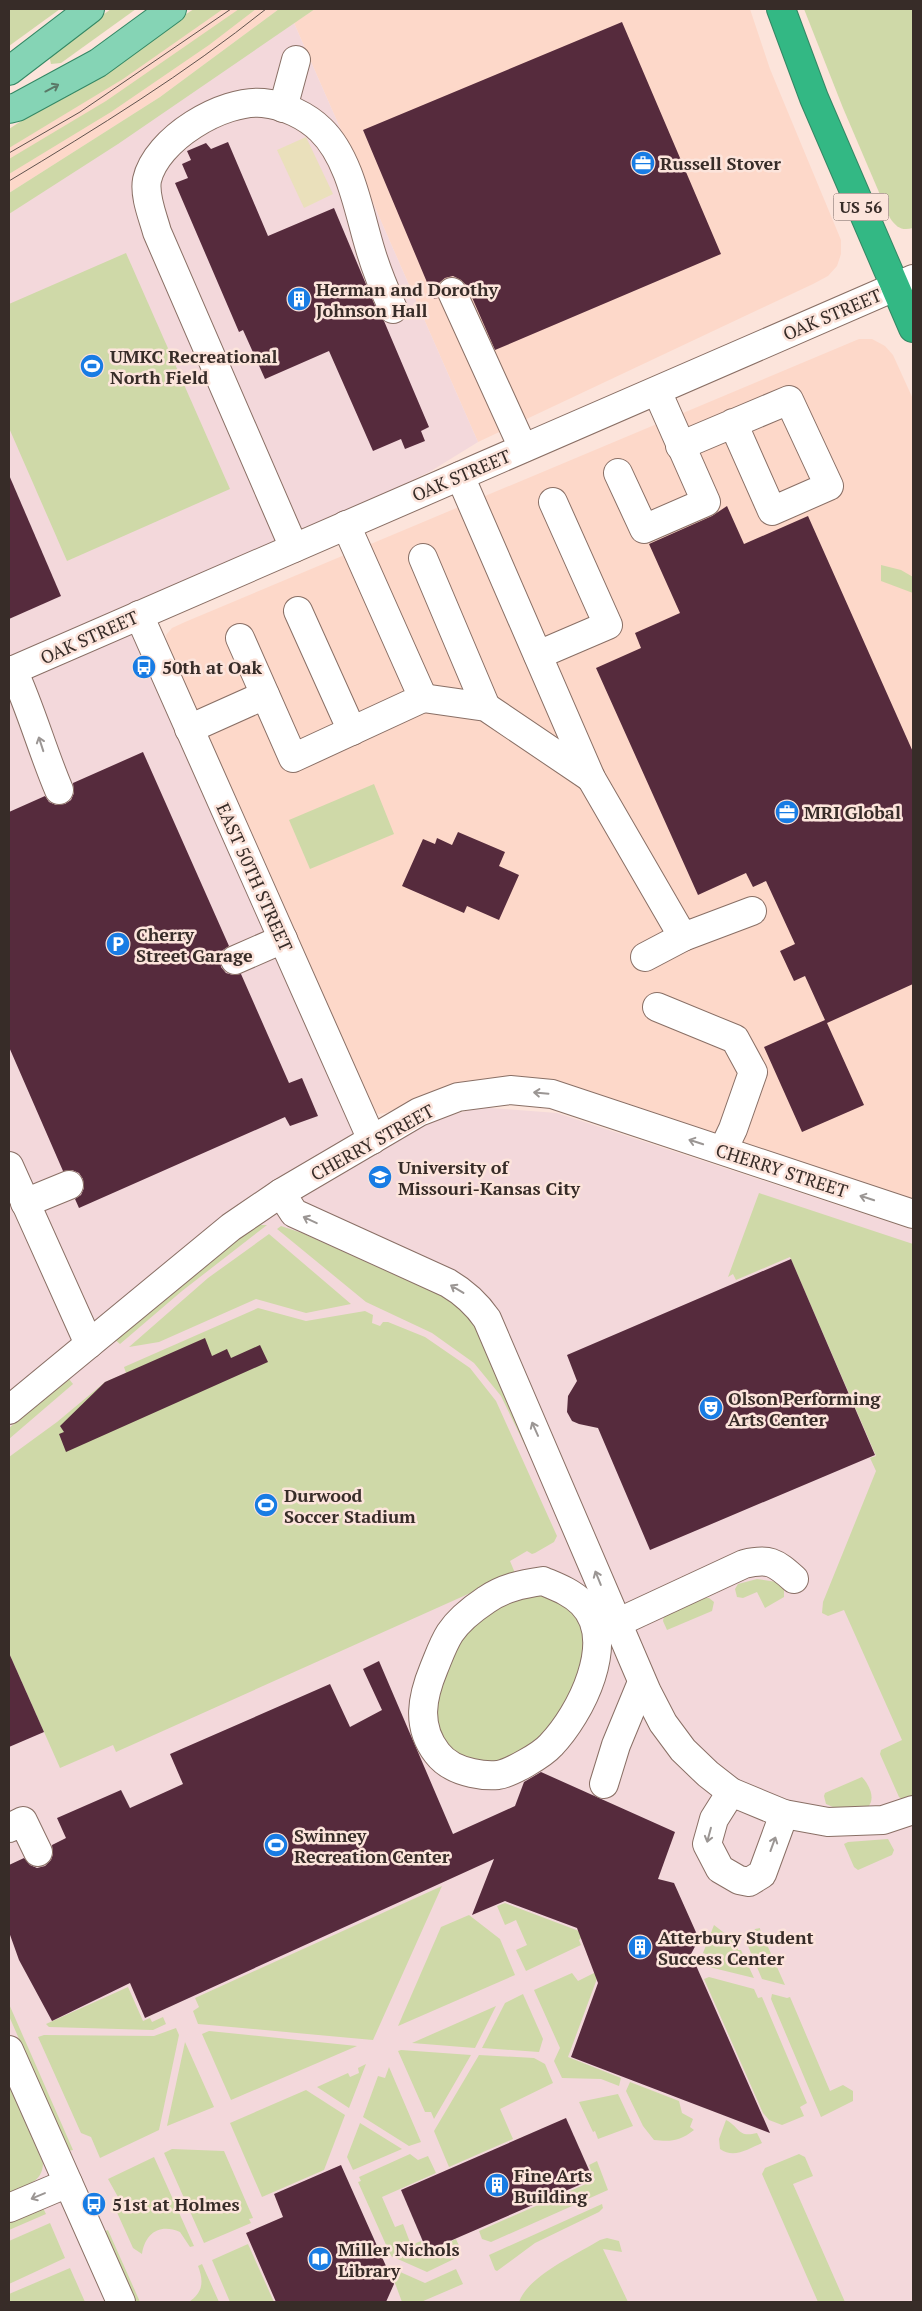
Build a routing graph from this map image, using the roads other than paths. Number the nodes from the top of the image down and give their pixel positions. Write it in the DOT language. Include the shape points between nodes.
graph roads {
  1 [pos="90,9"];
  2 [pos="172,9"];
  3 [pos="781,9"];
  4 [pos="296,60"];
  5 [pos="9,71"];
  6 [pos="283,108"];
  7 [pos="9,109"];
  8 [pos="904,283"];
  9 [pos="452,292"];
  10 [pos="393,309"];
  11 [pos="913,328"];
  12 [pos="656,391"];
  13 [pos="733,423"];
  14 [pos="680,446"];
  15 [pos="523,448"];
  16 [pos="618,473"];
  17 [pos="460,476"];
  18 [pos="553,502"];
  19 [pos="346,525"];
  20 [pos="294,548"];
  21 [pos="423,558"];
  22 [pos="298,611"];
  23 [pos="139,615"];
  24 [pos="240,638"];
  25 [pos="538,655"];
  26 [pos="11,671"];
  27 [pos="265,694"];
  28 [pos="423,698"];
  29 [pos="486,707"];
  30 [pos="190,729"];
  31 [pos="352,731"];
  32 [pos="591,778"];
  33 [pos="59,790"];
  34 [pos="752,911"];
  35 [pos="683,937"];
  36 [pos="283,939"];
  37 [pos="645,957"];
  38 [pos="235,960"];
  39 [pos="657,1007"];
  40 [pos="372,1140"];
  41 [pos="723,1150"];
  42 [pos="9,1166"];
  43 [pos="69,1185"];
  44 [pos="281,1194"];
  45 [pos="25,1202"];
  46 [pos="913,1214"];
  47 [pos="89,1344"];
  48 [pos="9,1410"];
  49 [pos="794,1579"];
  50 [pos="606,1624"];
  51 [pos="642,1682"];
  52 [pos="604,1784"];
  53 [pos="730,1792"];
  54 [pos="913,1810"];
  55 [pos="784,1814"];
  56 [pos="9,1828"];
  57 [pos="38,1852"];
  58 [pos="9,2050"];
  59 [pos="68,2183"];
  60 [pos="9,2208"];
  61 [pos="121,2302"];
  1 -- 5 [label="main road"];
  7 -- 2 [label="main road, one-way" via="98,64"];
  3 -- 8 [label="highway, US 56" via="814,98"];
  4 -- 6 [label="street"];
  6 -- 10 [label="street" via="311,121 333,145 354,193 371,252"];
  6 -- 20 [label="street" via="262,103 238,105 202,120 162,151 146,182 157,232"];
  8 -- 11 [label="highway, US 56"];
  8 -- 12 [label="street, OAK STREET"];
  9 -- 15 [label="street"];
  12 -- 14 [label="street"];
  12 -- 15 [label="street, OAK STREET"];
  13 -- 14 [label="street"];
  14 -- 16 [label="street" via="706,502 644,528"];
  15 -- 17 [label="street, OAK STREET"];
  17 -- 19 [label="street, OAK STREET"];
  17 -- 25 [label="street"];
  18 -- 25 [label="street" via="608,625"];
  19 -- 20 [label="street, OAK STREET"];
  19 -- 28 [label="street"];
  20 -- 23 [label="street, OAK STREET"];
  21 -- 29 [label="street"];
  22 -- 31 [label="street"];
  23 -- 26 [label="street, OAK STREET"];
  23 -- 30 [label="street, EAST 50TH STREET"];
  24 -- 27 [label="street"];
  25 -- 32 [label="street"];
  33 -- 26 [label="street, one-way" via="41,748 28,703"];
  27 -- 30 [label="street"];
  27 -- 31 [label="street" via="293,758"];
  28 -- 29 [label="street"];
  28 -- 31 [label="street"];
  29 -- 32 [label="street"];
  30 -- 36 [label="street, EAST 50TH STREET"];
  32 -- 35 [label="street"];
  34 -- 35 [label="street"];
  35 -- 37 [label="street"];
  36 -- 38 [label="street"];
  36 -- 40 [label="street, EAST 50TH STREET"];
  39 -- 41 [label="street" via="734,1039 752,1072"];
  41 -- 40 [label="street, CHERRY STREET, one-way" via="552,1094 510,1090 458,1097 419,1112"];
  40 -- 44 [label="street, CHERRY STREET"];
  46 -- 41 [label="street, CHERRY STREET, one-way"];
  42 -- 45 [label="street"];
  43 -- 45 [label="street"];
  44 -- 47 [label="street, CHERRY STREET" via="231,1227"];
  50 -- 44 [label="street, one-way" via="488,1319 478,1305 448,1284 294,1212"];
  45 -- 47 [label="street"];
  47 -- 48 [label="street, CHERRY STREET"];
  49 -- 50 [label="street" via="778,1565 763,1560 744,1564"];
  50 -- 50 [label="street" via="590,1683 567,1726 549,1747 500,1774 482,1775 462,1771 444,1762 430,1744 422,1707 426,1689 451,1632 487,1600 513,1586 543,1581 568,1591"];
  50 -- 51 [label="street"];
  51 -- 52 [label="street"];
  51 -- 53 [label="street" via="663,1724 684,1750"];
  53 -- 55 [label="street"];
  53 -- 55 [label="street, one-way" via="714,1819 707,1844 720,1869 739,1880 749,1882 762,1874"];
  54 -- 55 [label="street" via="883,1820 841,1823"];
  56 -- 57 [label="street" via="24,1821"];
  58 -- 59 [label="street"];
  59 -- 60 [label="street, one-way"];
  59 -- 61 [label="street"];
}
